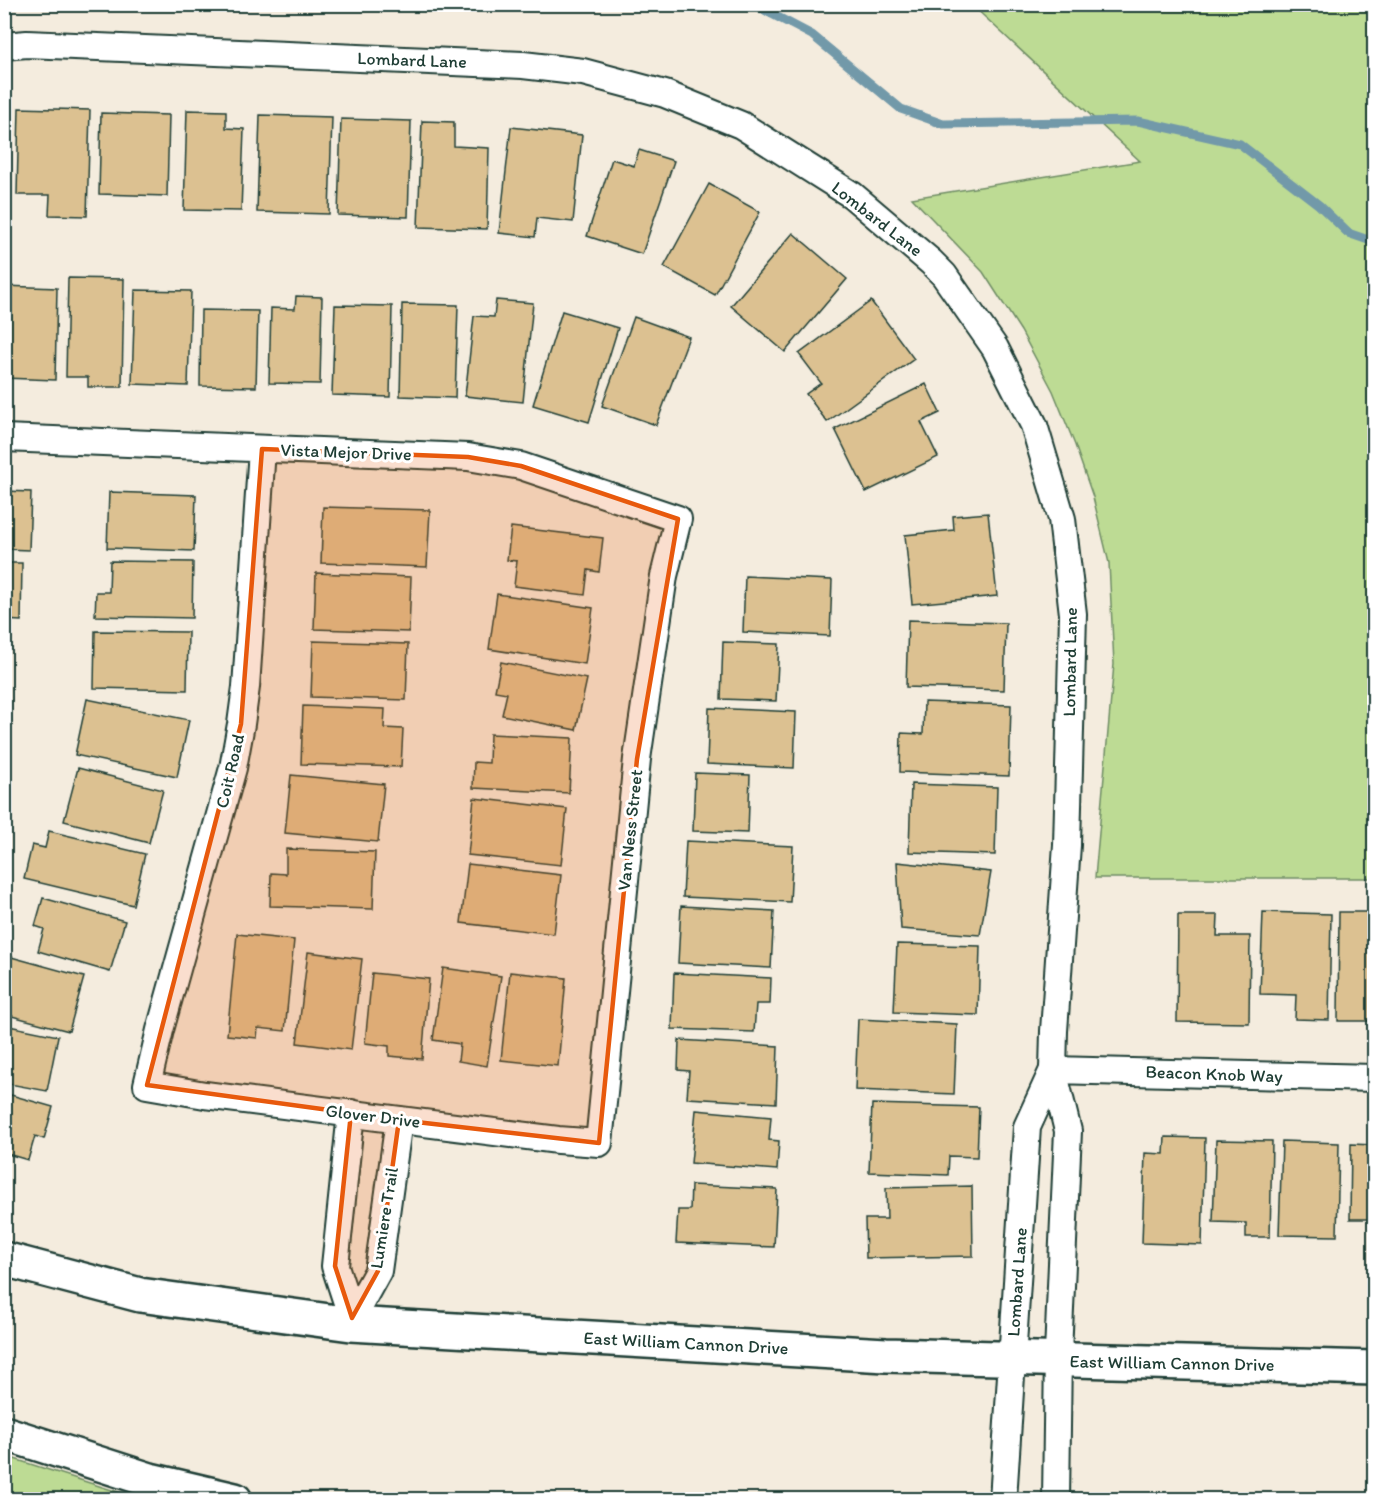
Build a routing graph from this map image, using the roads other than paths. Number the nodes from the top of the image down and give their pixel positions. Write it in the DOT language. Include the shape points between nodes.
graph roads {
  1 [pos="4,46"];
  2 [pos="4,438"];
  3 [pos="262,449"];
  4 [pos="678,519"];
  5 [pos="1053,1070"];
  6 [pos="1374,1078"];
  7 [pos="147,1085"];
  8 [pos="351,1113"];
  9 [pos="399,1120"];
  10 [pos="599,1143"];
  11 [pos="4,1259"];
  12 [pos="1012,1358"];
  13 [pos="1058,1360"];
  14 [pos="1374,1368"];
  15 [pos="4,1433"];
  16 [pos="235,1500"];
  17 [pos="1003,1500"];
  18 [pos="1056,1500"];
  1 -- 5 [label="street, Lombard Lane" via="523,65 583,72 665,94 741,126 852,195 931,262 995,348 1035,425 1062,519 1073,614 1067,845"];
  2 -- 3 [label="street, Vista Mejor Drive"];
  3 -- 4 [label="street, Vista Mejor Drive" via="468,457 521,466"];
  3 -- 7 [label="street, Coit Road" via="241,724 233,768"];
  4 -- 10 [label="street, Van Ness Street" via="664,576 637,759"];
  5 -- 6 [label="street, Beacon Knob Way"];
  5 -- 12 [label="street, Lombard Lane" via="1027,1127"];
  5 -- 13 [label="street, Lombard Lane" via="1068,1131"];
  7 -- 8 [label="street, Glover Drive"];
  8 -- 9 [label="street, Glover Drive"];
  8 -- 9 [label="street, Lumiere Trail" via="335,1266 352,1318 378,1271"];
  9 -- 10 [label="street, Glover Drive"];
  11 -- 12 [label="street, East William Cannon Drive" via="140,1294 351,1324 874,1354"];
  12 -- 13 [label="street, East William Cannon Drive"];
  12 -- 17 [label="street, Lombard Lane"];
  13 -- 14 [label="street, East William Cannon Drive"];
  13 -- 18 [label="street, Lombard Lane"];
  15 -- 16 [label="street" via="150,1480"];
}
